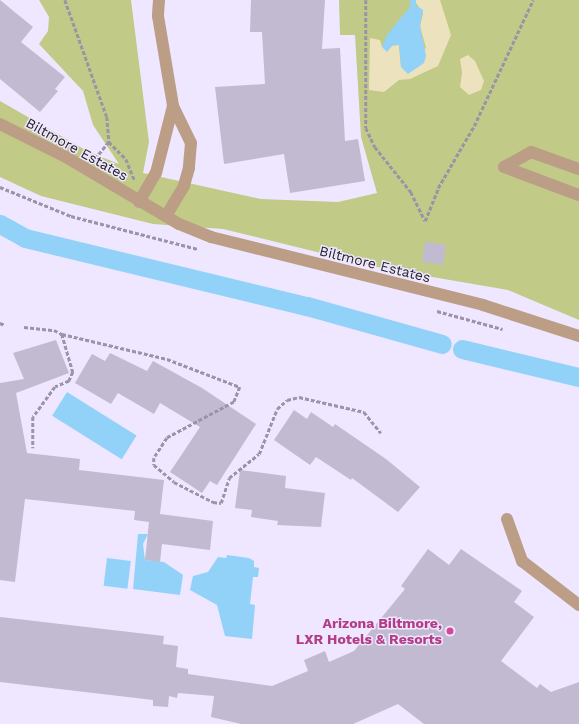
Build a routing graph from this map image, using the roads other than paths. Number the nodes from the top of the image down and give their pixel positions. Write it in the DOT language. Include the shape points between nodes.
graph roads {
  1 [pos="159,0"];
  2 [pos="173,106"];
  3 [pos="0,124"];
  4 [pos="579,169"];
  5 [pos="579,195"];
  6 [pos="139,202"];
  7 [pos="166,216"];
  8 [pos="579,336"];
  9 [pos="507,519"];
  10 [pos="579,605"];
  1 -- 2 [label="street" via="158,16"];
  2 -- 6 [label="street" via="156,173"];
  2 -- 7 [label="street" via="191,143 190,168 184,186"];
  3 -- 6 [label="street, Biltmore Estates" via="66,157"];
  4 -- 5 [label="street" via="531,152 504,167"];
  6 -- 7 [label="street, Biltmore Estates"];
  7 -- 8 [label="street, Biltmore Estates" via="240,246 483,305"];
  9 -- 10 [label="street" via="522,561"];
}
